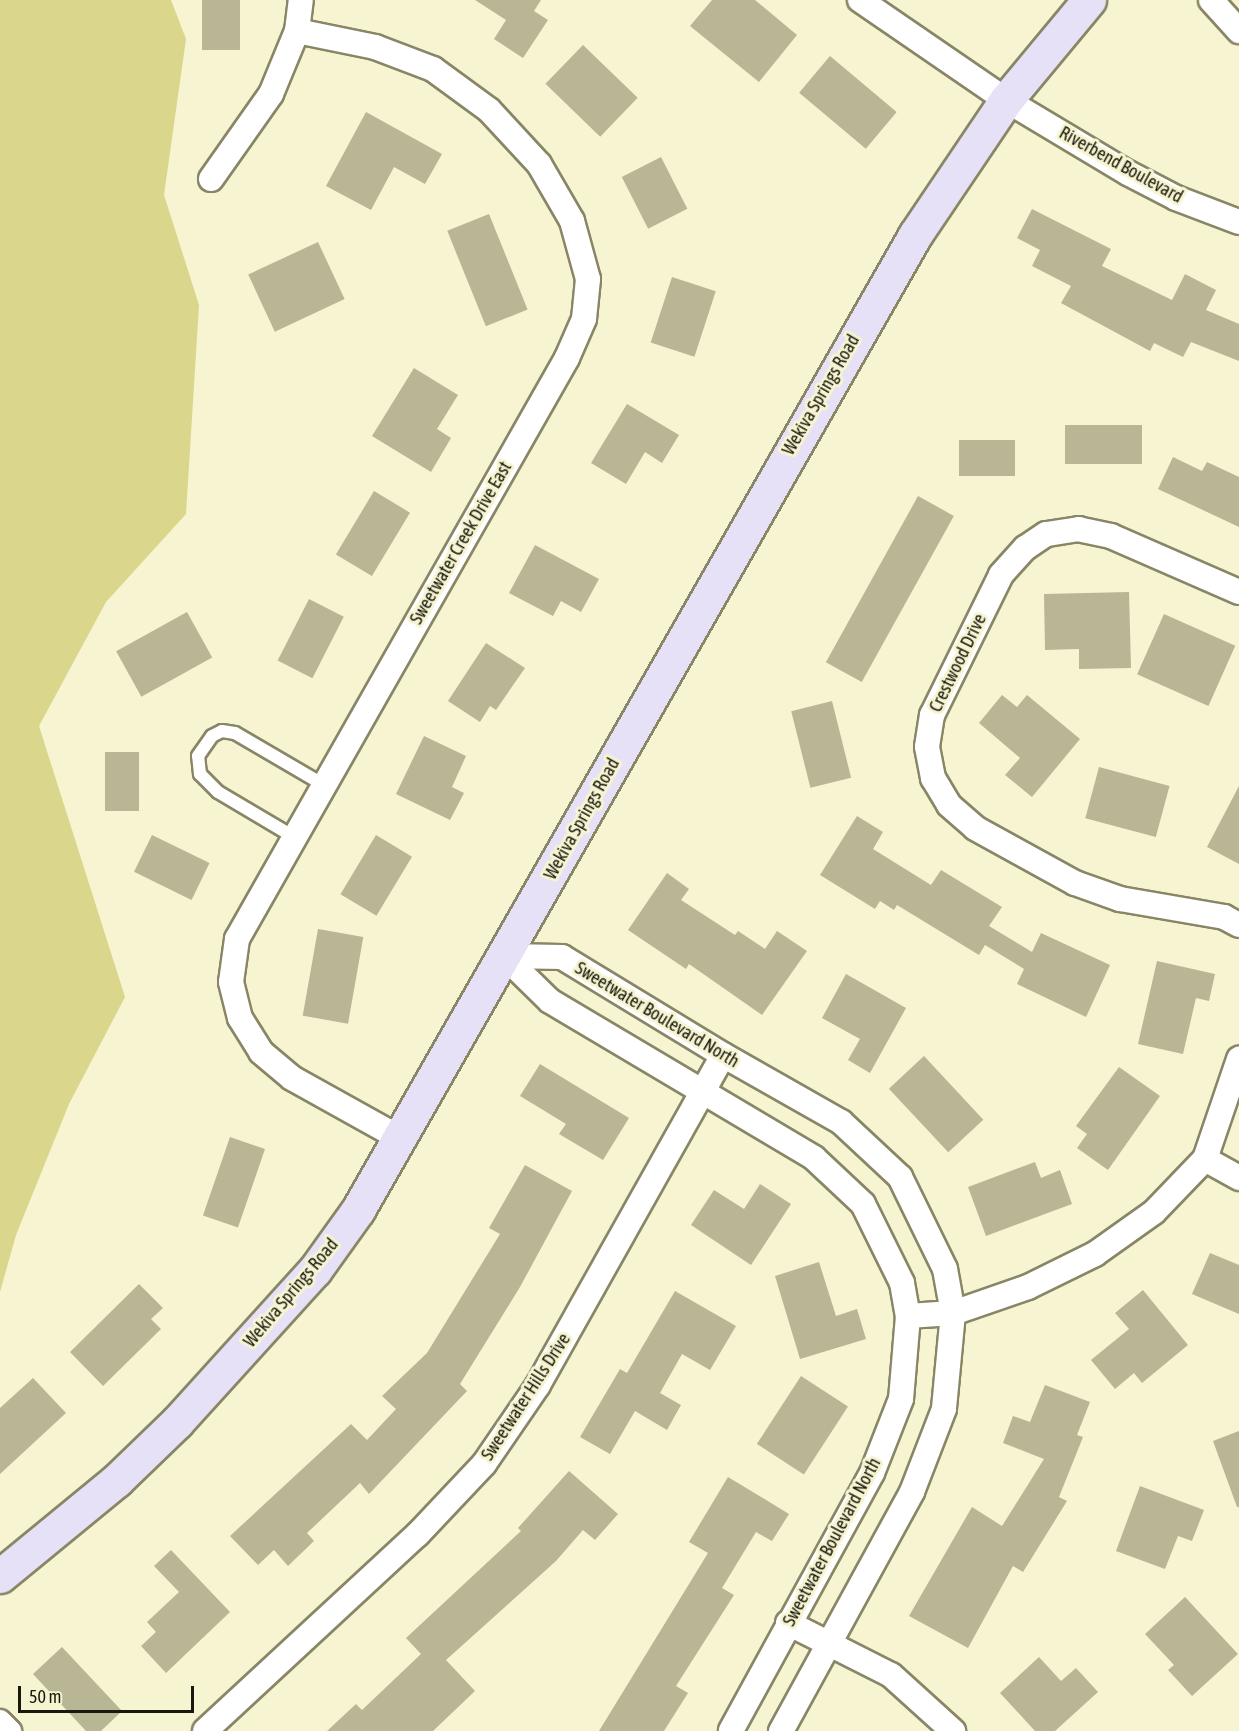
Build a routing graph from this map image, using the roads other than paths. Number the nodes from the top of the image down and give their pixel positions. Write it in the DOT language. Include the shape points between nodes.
graph roads {
  1 [pos="301,0"];
  2 [pos="860,0"];
  3 [pos="1089,0"];
  4 [pos="1211,0"];
  5 [pos="297,31"];
  6 [pos="1239,31"];
  7 [pos="1006,100"];
  8 [pos="212,179"];
  9 [pos="1239,222"];
  10 [pos="1239,592"];
  11 [pos="324,785"];
  12 [pos="294,837"];
  13 [pos="1239,925"];
  14 [pos="504,956"];
  15 [pos="723,1055"];
  16 [pos="1239,1059"];
  17 [pos="701,1094"];
  18 [pos="398,1137"];
  19 [pos="1205,1159"];
  20 [pos="1239,1178"];
  21 [pos="953,1313"];
  22 [pos="908,1316"];
  23 [pos="0,1576"];
  24 [pos="788,1623"];
  25 [pos="827,1645"];
  26 [pos="0,1722"];
  27 [pos="9,1731"];
  28 [pos="205,1731"];
  29 [pos="731,1731"];
  30 [pos="781,1731"];
  31 [pos="953,1731"];
  1 -- 5 [label="street"];
  2 -- 7 [label="street, Riverbend Boulevard"];
  3 -- 7 [label="main road, Wekiva Springs Road"];
  4 -- 6 [label="street"];
  5 -- 8 [label="street" via="271,94"];
  5 -- 11 [label="street, Sweetwater Creek Drive East" via="375,47 433,69 489,110 539,164 556,192 572,221 588,279 584,319 567,358"];
  7 -- 9 [label="street, Riverbend Boulevard" via="1128,173 1176,198"];
  7 -- 14 [label="main road, Wekiva Springs Road" via="915,235 819,397"];
  10 -- 13 [label="street, Crestwood Drive" via="1112,536 1079,529 1047,534 1025,548 1001,575 932,715 927,747 933,778 949,804 975,828 1084,886 1120,899 1224,918"];
  11 -- 12 [label="street, Sweetwater Creek Drive East"];
  11 -- 12 [label="lane" via="235,733 222,731 212,736 198,756 200,774 218,792"];
  12 -- 18 [label="street, Sweetwater Creek Drive East" via="237,939 231,982 240,1018 261,1052 292,1078"];
  14 -- 15 [label="street, Sweetwater Boulevard North" via="562,957"];
  14 -- 17 [label="street, Sweetwater Boulevard North" via="550,1001"];
  14 -- 18 [label="main road, Wekiva Springs Road"];
  15 -- 17 [label="street, Sweetwater Hills Drive"];
  15 -- 21 [label="street, Sweetwater Boulevard North" via="841,1122 900,1177 945,1269"];
  16 -- 19 [label="street"];
  17 -- 22 [label="street, Sweetwater Boulevard North" via="814,1158 863,1204 902,1283"];
  17 -- 28 [label="street, Sweetwater Hills Drive" via="538,1385 484,1464 417,1535"];
  18 -- 23 [label="main road, Wekiva Springs Road" via="358,1209 315,1270 177,1422 117,1480"];
  19 -- 20 [label="street"];
  19 -- 21 [label="street" via="1154,1212 1095,1254 1028,1287"];
  21 -- 22 [label="street"];
  21 -- 25 [label="street, Sweetwater Boulevard North" via="945,1409 912,1492"];
  22 -- 24 [label="street, Sweetwater Boulevard North" via="901,1399 872,1473"];
  24 -- 25 [label="street"];
  24 -- 29 [label="street, Sweetwater Boulevard North"];
  25 -- 30 [label="street, Sweetwater Boulevard North"];
  25 -- 31 [label="street" via="891,1675"];
  26 -- 27 [label="street"];
}
